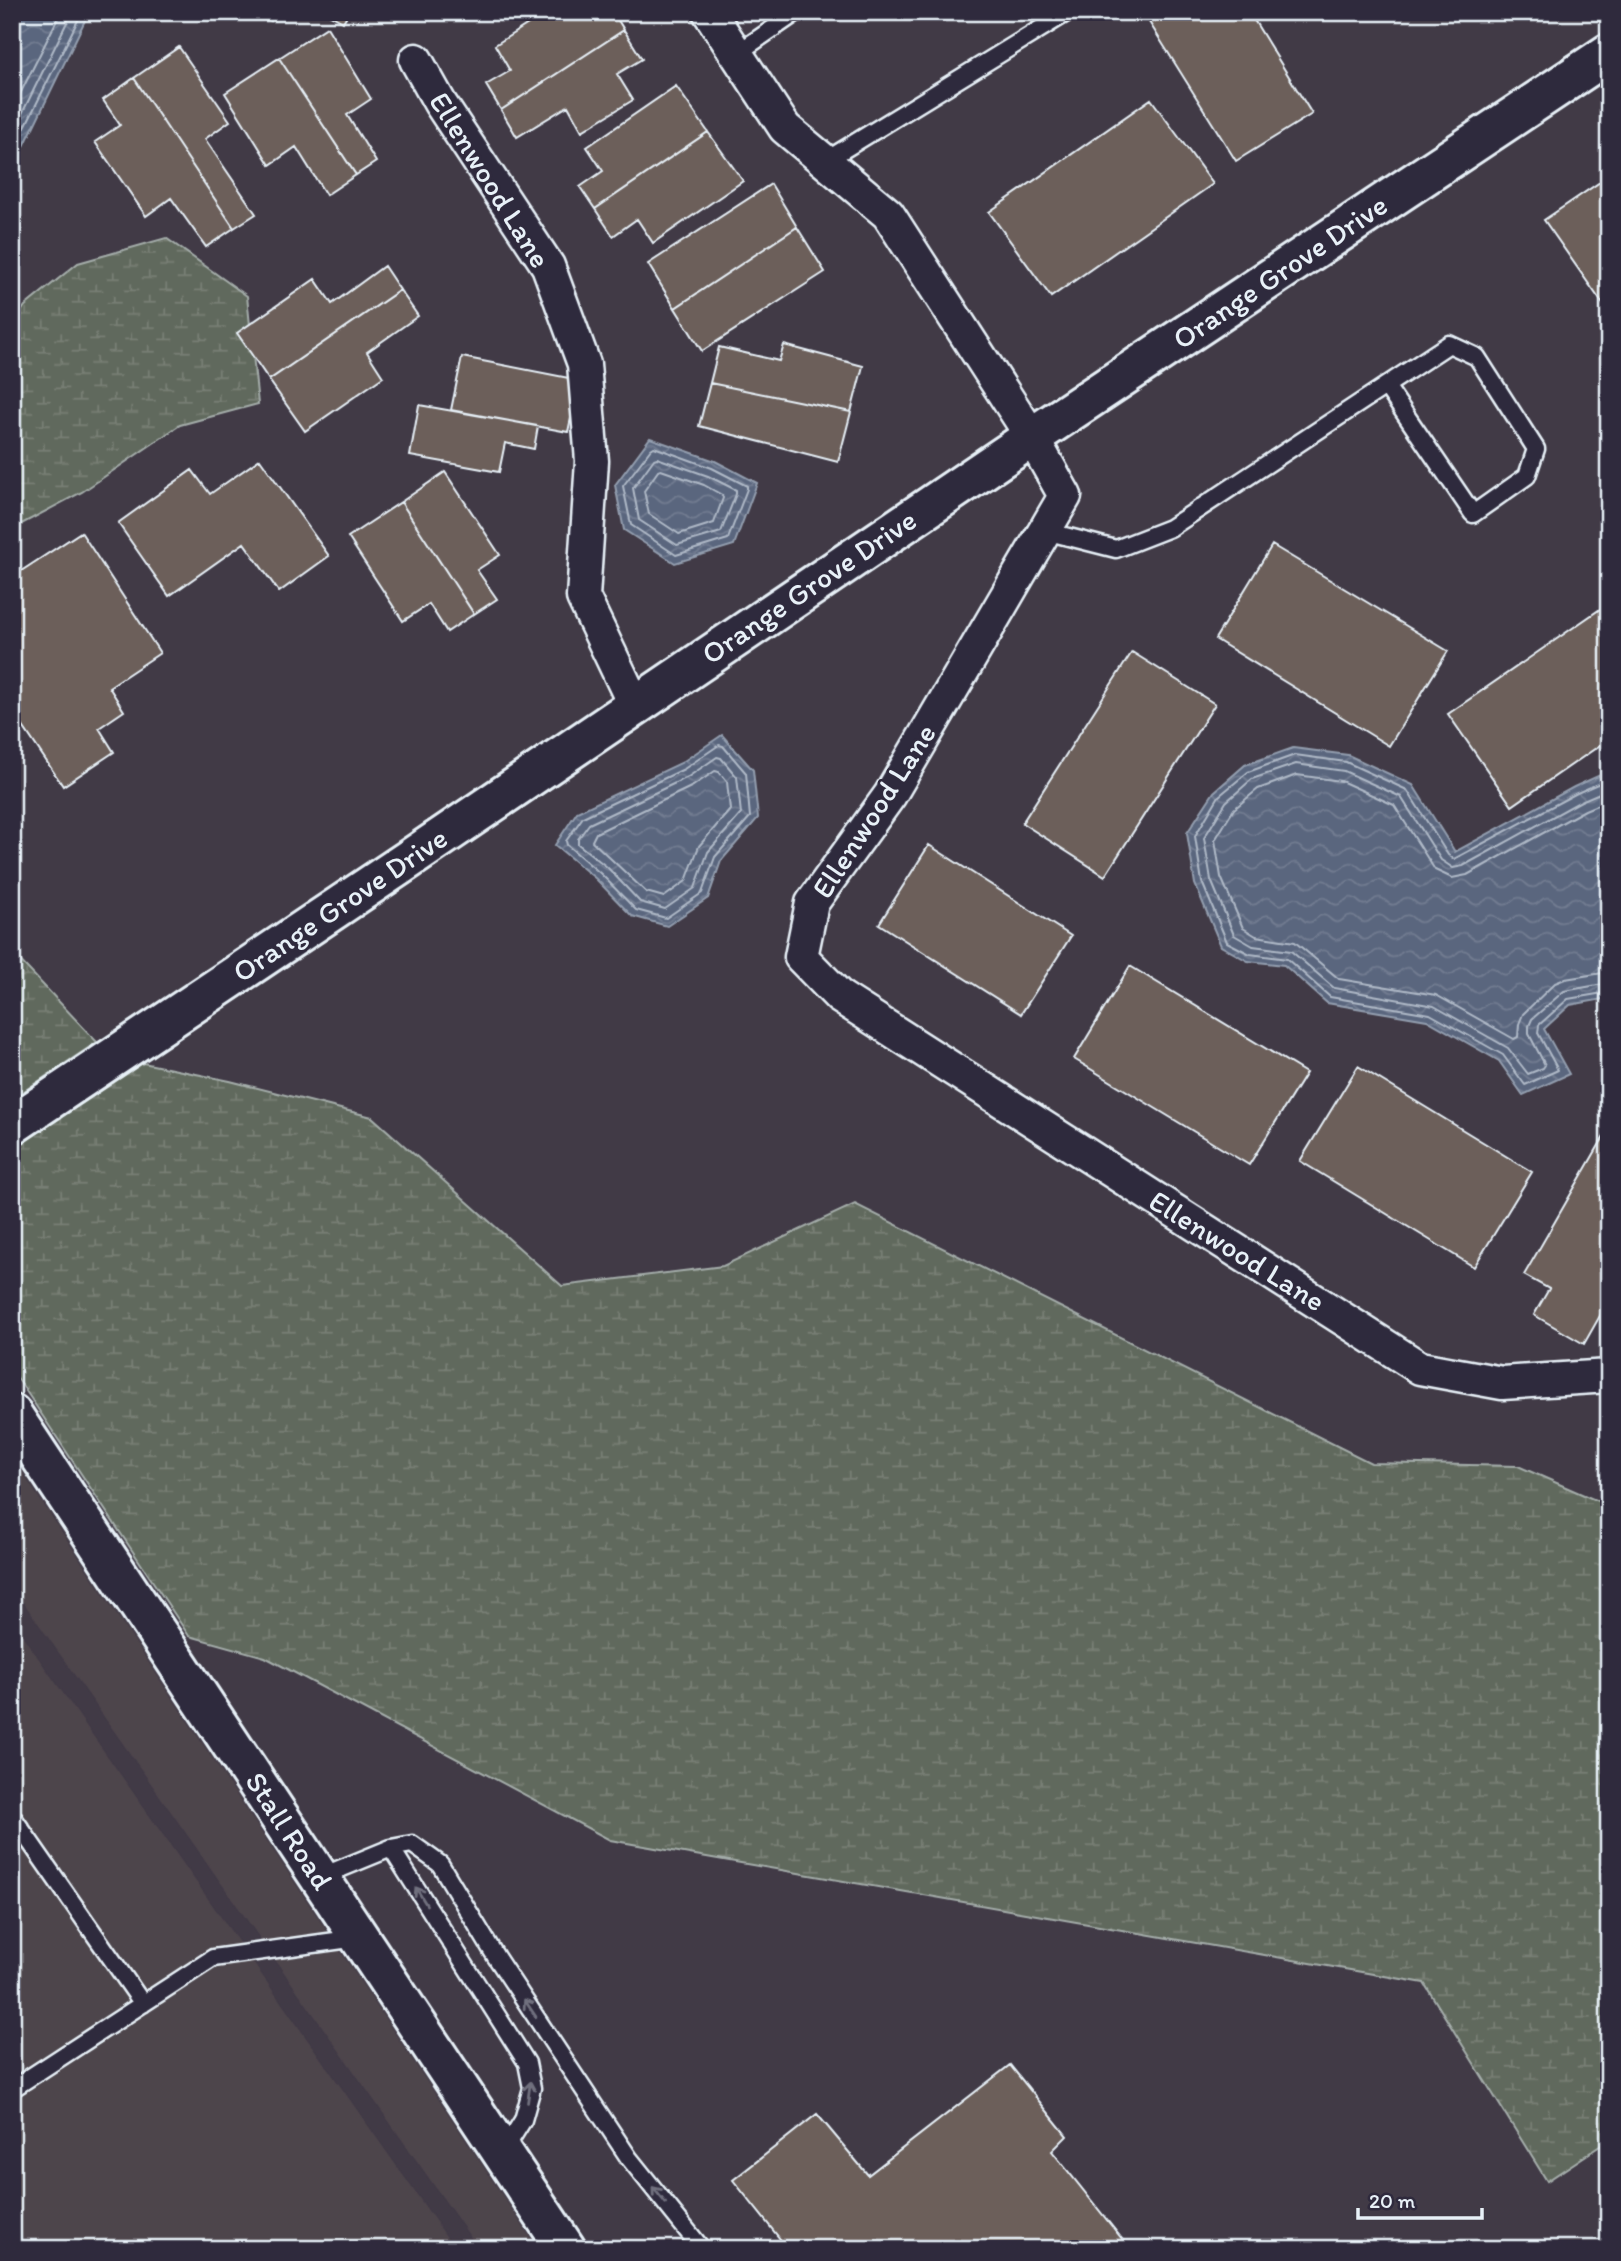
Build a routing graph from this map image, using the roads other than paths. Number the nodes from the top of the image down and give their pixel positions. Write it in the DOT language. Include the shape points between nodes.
graph roads {
  1 [pos="709,12"];
  2 [pos="797,12"];
  3 [pos="1068,12"];
  4 [pos="1609,53"];
  5 [pos="736,54"];
  6 [pos="416,60"];
  7 [pos="825,161"];
  8 [pos="1386,386"];
  9 [pos="1032,437"];
  10 [pos="1045,531"];
  11 [pos="635,706"];
  12 [pos="12,1125"];
  13 [pos="1609,1376"];
  14 [pos="12,1414"];
  15 [pos="12,1816"];
  16 [pos="391,1848"];
  17 [pos="320,1877"];
  18 [pos="360,1937"];
  19 [pos="143,2004"];
  20 [pos="12,2088"];
  21 [pos="502,2153"];
  22 [pos="564,2248"];
  23 [pos="702,2249"];
  1 -- 5 [label="street, Ellenwood Lane"];
  2 -- 5 [label="lane"];
  3 -- 7 [label="lane"];
  4 -- 9 [label="street, Orange Grove Drive"];
  5 -- 7 [label="street, Ellenwood Lane" via="785,128"];
  6 -- 11 [label="street, Ellenwood Lane" via="548,266 584,364 592,461 583,597"];
  7 -- 9 [label="street, Ellenwood Lane" via="888,214"];
  8 -- 8 [label="lane" via="1449,344 1477,357 1536,449 1527,476 1473,514"];
  8 -- 10 [label="lane" via="1170,528 1116,549"];
  9 -- 10 [label="street, Ellenwood Lane" via="1065,496"];
  9 -- 11 [label="street, Orange Grove Drive"];
  10 -- 13 [label="street, Ellenwood Lane" via="890,795 812,903 801,957 840,997 1420,1368 1502,1383"];
  11 -- 12 [label="street, Orange Grove Drive"];
  14 -- 17 [label="street, Stall Road"];
  15 -- 19 [label="lane"];
  16 -- 17 [label="lane"];
  21 -- 16 [label="lane, one-way" via="523,2120 532,2088 527,2063"];
  23 -- 16 [label="lane, one-way" via="629,2158 440,1864 412,1844"];
  17 -- 18 [label="street, Stall Road"];
  18 -- 19 [label="lane" via="214,1958"];
  18 -- 21 [label="street, Stall Road"];
  19 -- 20 [label="lane"];
  21 -- 22 [label="street, Stall Road"];
}
